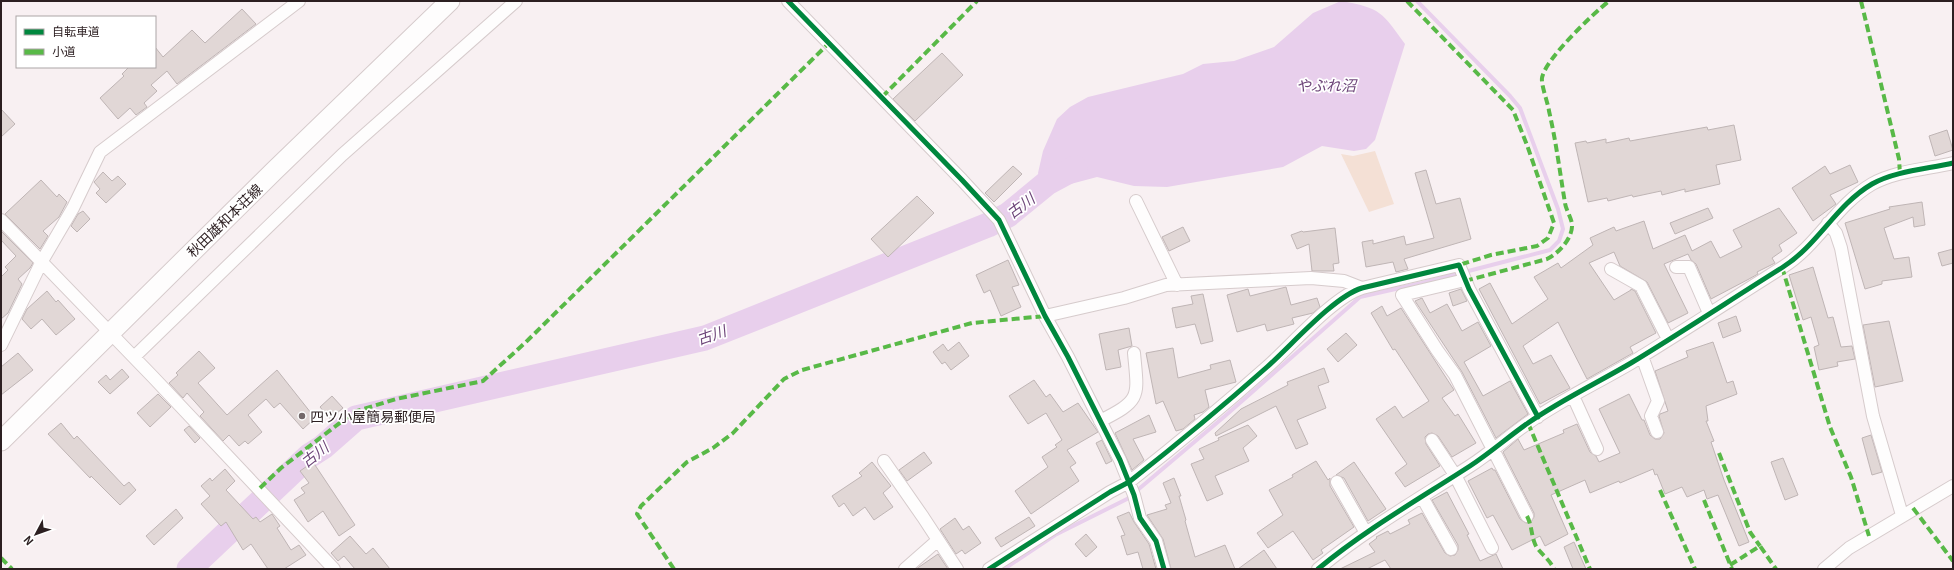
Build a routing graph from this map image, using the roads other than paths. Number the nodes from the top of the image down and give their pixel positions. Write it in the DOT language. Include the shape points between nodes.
graph roads {
  1 [pos="299,1"];
  2 [pos="450,1"];
  3 [pos="516,1"];
  4 [pos="788,1"];
  5 [pos="1953,163"];
  6 [pos="1136,201"];
  7 [pos="1,220"];
  8 [pos="1828,223"];
  9 [pos="42,261"];
  10 [pos="1676,267"];
  11 [pos="1611,269"];
  12 [pos="1463,276"];
  13 [pos="1177,285"];
  14 [pos="1362,288"];
  15 [pos="1709,314"];
  16 [pos="1045,316"];
  17 [pos="109,333"];
  18 [pos="1668,339"];
  19 [pos="1,344"];
  20 [pos="1134,353"];
  21 [pos="1642,356"];
  22 [pos="134,357"];
  23 [pos="1573,396"];
  24 [pos="1538,417"];
  25 [pos="1100,421"];
  26 [pos="1657,432"];
  27 [pos="1432,440"];
  28 [pos="1,441"];
  29 [pos="1597,449"];
  30 [pos="1494,450"];
  31 [pos="884,461"];
  32 [pos="1455,475"];
  33 [pos="1337,482"];
  34 [pos="1953,486"];
  35 [pos="1132,488"];
  36 [pos="1422,497"];
  37 [pos="1902,515"];
  38 [pos="1527,516"];
  39 [pos="1366,533"];
  40 [pos="938,540"];
  41 [pos="1492,548"];
  42 [pos="1450,549"];
  43 [pos="1332,564"];
  44 [pos="334,569"];
  45 [pos="905,569"];
  46 [pos="957,569"];
  47 [pos="989,569"];
  48 [pos="1164,569"];
  49 [pos="1318,569"];
  50 [pos="1824,569"];
  1 -- 9 [label="street" via="100,152 73,208"];
  2 -- 17 [label="main road, 秋田雄和本荘線"];
  3 -- 22 [label="street" via="342,155"];
  4 -- 16 [label="street" via="999,220"];
  5 -- 8 [label="street" via="1900,174 1875,183 1856,194"];
  6 -- 13 [label="street"];
  7 -- 9 [label="street"];
  8 -- 15 [label="street" via="1810,245 1786,265"];
  8 -- 37 [label="street" via="1836,233 1841,248 1873,416"];
  9 -- 17 [label="street"];
  9 -- 19 [label="street"];
  10 -- 15 [label="street" via="1688,267"];
  11 -- 18 [label="street" via="1641,286"];
  12 -- 14 [label="street" via="1460,265"];
  12 -- 24 [label="street"];
  12 -- 30 [label="street" via="1402,295 1455,375"];
  13 -- 14 [label="street" via="1311,278 1344,280"];
  13 -- 16 [label="street" via="1166,285 1124,298"];
  14 -- 35 [label="street" via="1329,309"];
  15 -- 18 [label="street"];
  16 -- 25 [label="street"];
  17 -- 22 [label="street"];
  17 -- 28 [label="main road, 秋田雄和本荘線"];
  18 -- 21 [label="street"];
  20 -- 25 [label="street" via="1137,387 1133,399 1123,409"];
  21 -- 23 [label="street"];
  21 -- 26 [label="street" via="1658,401 1651,416"];
  22 -- 44 [label="street"];
  23 -- 24 [label="street"];
  23 -- 29 [label="street"];
  24 -- 30 [label="street"];
  25 -- 35 [label="street"];
  27 -- 32 [label="street"];
  30 -- 32 [label="street"];
  30 -- 38 [label="street"];
  31 -- 40 [label="street"];
  32 -- 36 [label="street"];
  32 -- 41 [label="street"];
  33 -- 39 [label="street"];
  34 -- 37 [label="street"];
  35 -- 47 [label="street" via="1110,492"];
  35 -- 48 [label="street" via="1140,518 1156,540"];
  36 -- 39 [label="street"];
  36 -- 42 [label="street"];
  37 -- 50 [label="street" via="1849,548"];
  39 -- 43 [label="street"];
  40 -- 45 [label="street"];
  40 -- 46 [label="street"];
  43 -- 49 [label="street"];
}
